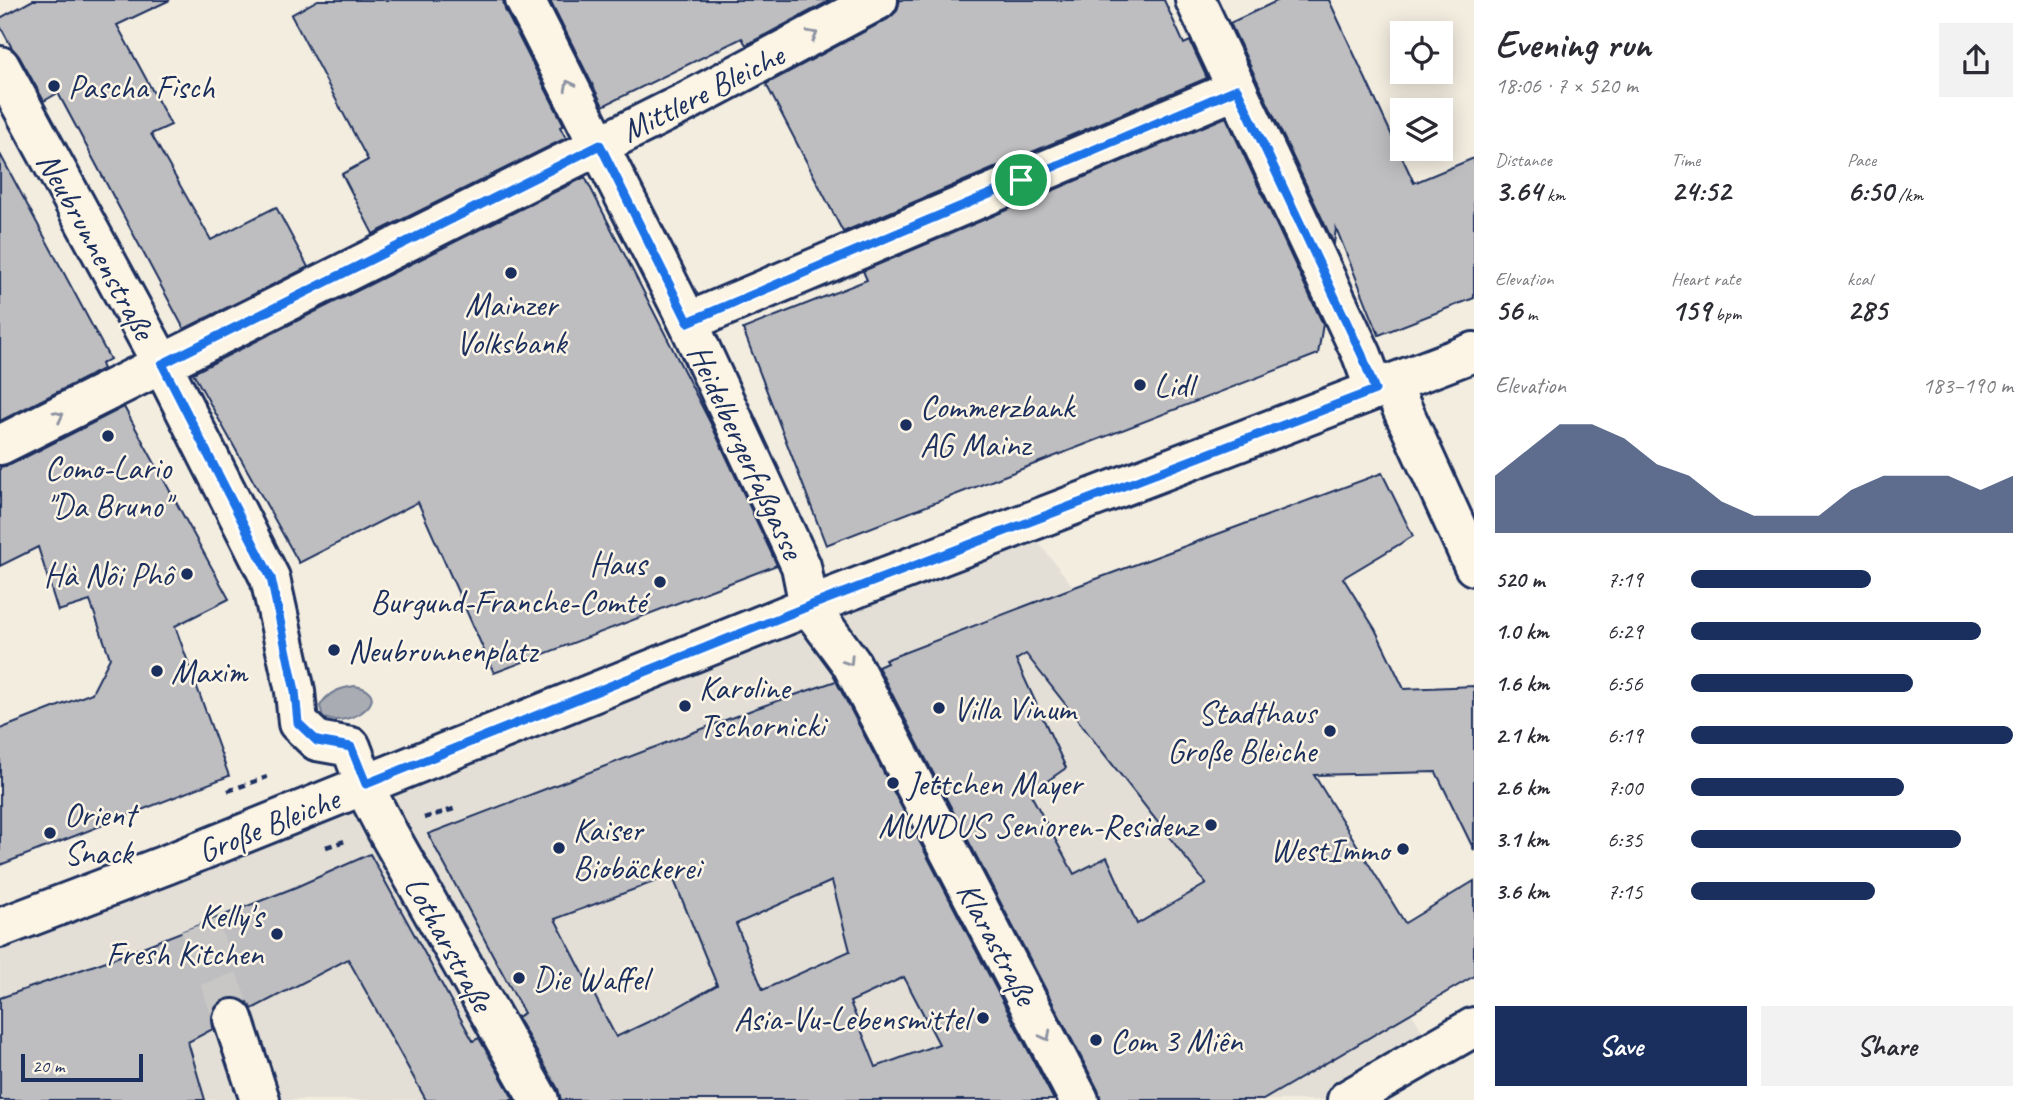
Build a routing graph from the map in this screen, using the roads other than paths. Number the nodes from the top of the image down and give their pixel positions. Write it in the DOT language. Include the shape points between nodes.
graph roads {
  1 [pos="525,0"];
  2 [pos="878,0"];
  3 [pos="1195,0"];
  4 [pos="0,66"];
  5 [pos="1237,89"];
  6 [pos="600,145"];
  7 [pos="688,322"];
  8 [pos="1474,352"];
  9 [pos="162,364"];
  10 [pos="1383,387"];
  11 [pos="0,445"];
  12 [pos="1474,566"];
  13 [pos="809,606"];
  14 [pos="366,784"];
  15 [pos="2,923"];
  16 [pos="233,1019"];
  17 [pos="1474,1027"];
  18 [pos="260,1100"];
  19 [pos="539,1100"];
  20 [pos="1079,1100"];
  21 [pos="1347,1100"];
  6 -- 1 [label="street, Heidelbergerfaßgasse, one-way"];
  6 -- 2 [label="street, Mittlere Bleiche, one-way"];
  3 -- 5 [label="street"];
  4 -- 9 [label="street, Neubrunnenstraße"];
  5 -- 7 [label="street" via="1097,137"];
  5 -- 10 [label="street" via="1362,355"];
  6 -- 7 [label="street, Heidelbergerfaßgasse"];
  6 -- 9 [label="street, Mittlere Bleiche"];
  7 -- 13 [label="street, Heidelbergerfaßgasse" via="801,566"];
  8 -- 10 [label="street, Große Bleiche"];
  11 -- 9 [label="street, Mittlere Bleiche, one-way"];
  9 -- 14 [label="street, Neubrunnenstraße" via="271,578 298,723 317,741 351,747"];
  10 -- 12 [label="street"];
  10 -- 13 [label="street, Große Bleiche"];
  13 -- 14 [label="street, Große Bleiche"];
  13 -- 20 [label="street, Klarastraße, one-way" via="852,663"];
  14 -- 15 [label="street, Große Bleiche"];
  14 -- 19 [label="street, Lotharstraße" via="396,847"];
  16 -- 18 [label="street"];
  17 -- 21 [label="street"];
}
